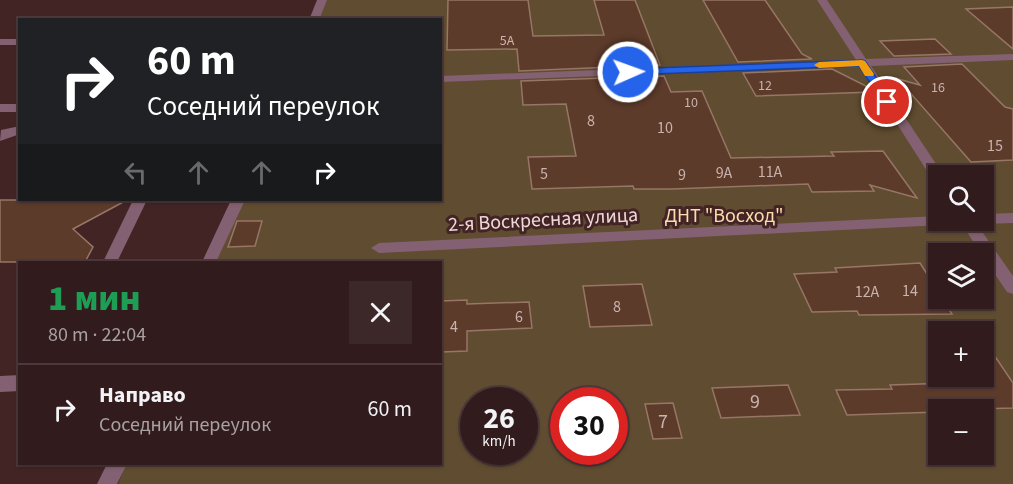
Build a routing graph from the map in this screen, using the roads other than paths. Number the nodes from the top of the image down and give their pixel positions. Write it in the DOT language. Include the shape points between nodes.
graph roads {
  1 [pos="322,0"];
  2 [pos="822,0"];
  3 [pos="315,18"];
  4 [pos="0,42"];
  5 [pos="18,42"];
  6 [pos="1013,57"];
  7 [pos="862,63"];
  8 [pos="442,80"];
  9 [pos="0,108"];
  10 [pos="18,108"];
  11 [pos="18,130"];
  12 [pos="0,137"];
  13 [pos="930,165"];
  14 [pos="140,201"];
  15 [pos="238,201"];
  16 [pos="1013,218"];
  17 [pos="994,219"];
  18 [pos="928,222"];
  19 [pos="974,231"];
  20 [pos="379,248"];
  21 [pos="110,261"];
  22 [pos="209,261"];
  23 [pos="1013,288"];
  24 [pos="18,383"];
  25 [pos="0,384"];
  26 [pos="116,465"];
  27 [pos="107,484"];
  1 -- 3 [label="street"];
  2 -- 7 [label="street"];
  4 -- 5 [label="street"];
  6 -- 7 [label="street"];
  7 -- 8 [label="street"];
  7 -- 13 [label="street"];
  9 -- 10 [label="street"];
  11 -- 12 [label="street"];
  14 -- 21 [label="street"];
  15 -- 22 [label="street"];
  16 -- 17 [label="street"];
  18 -- 20 [label="street, 2-я Воскресная улица"];
  19 -- 23 [label="street"];
  24 -- 25 [label="street"];
  26 -- 27 [label="street"];
}
